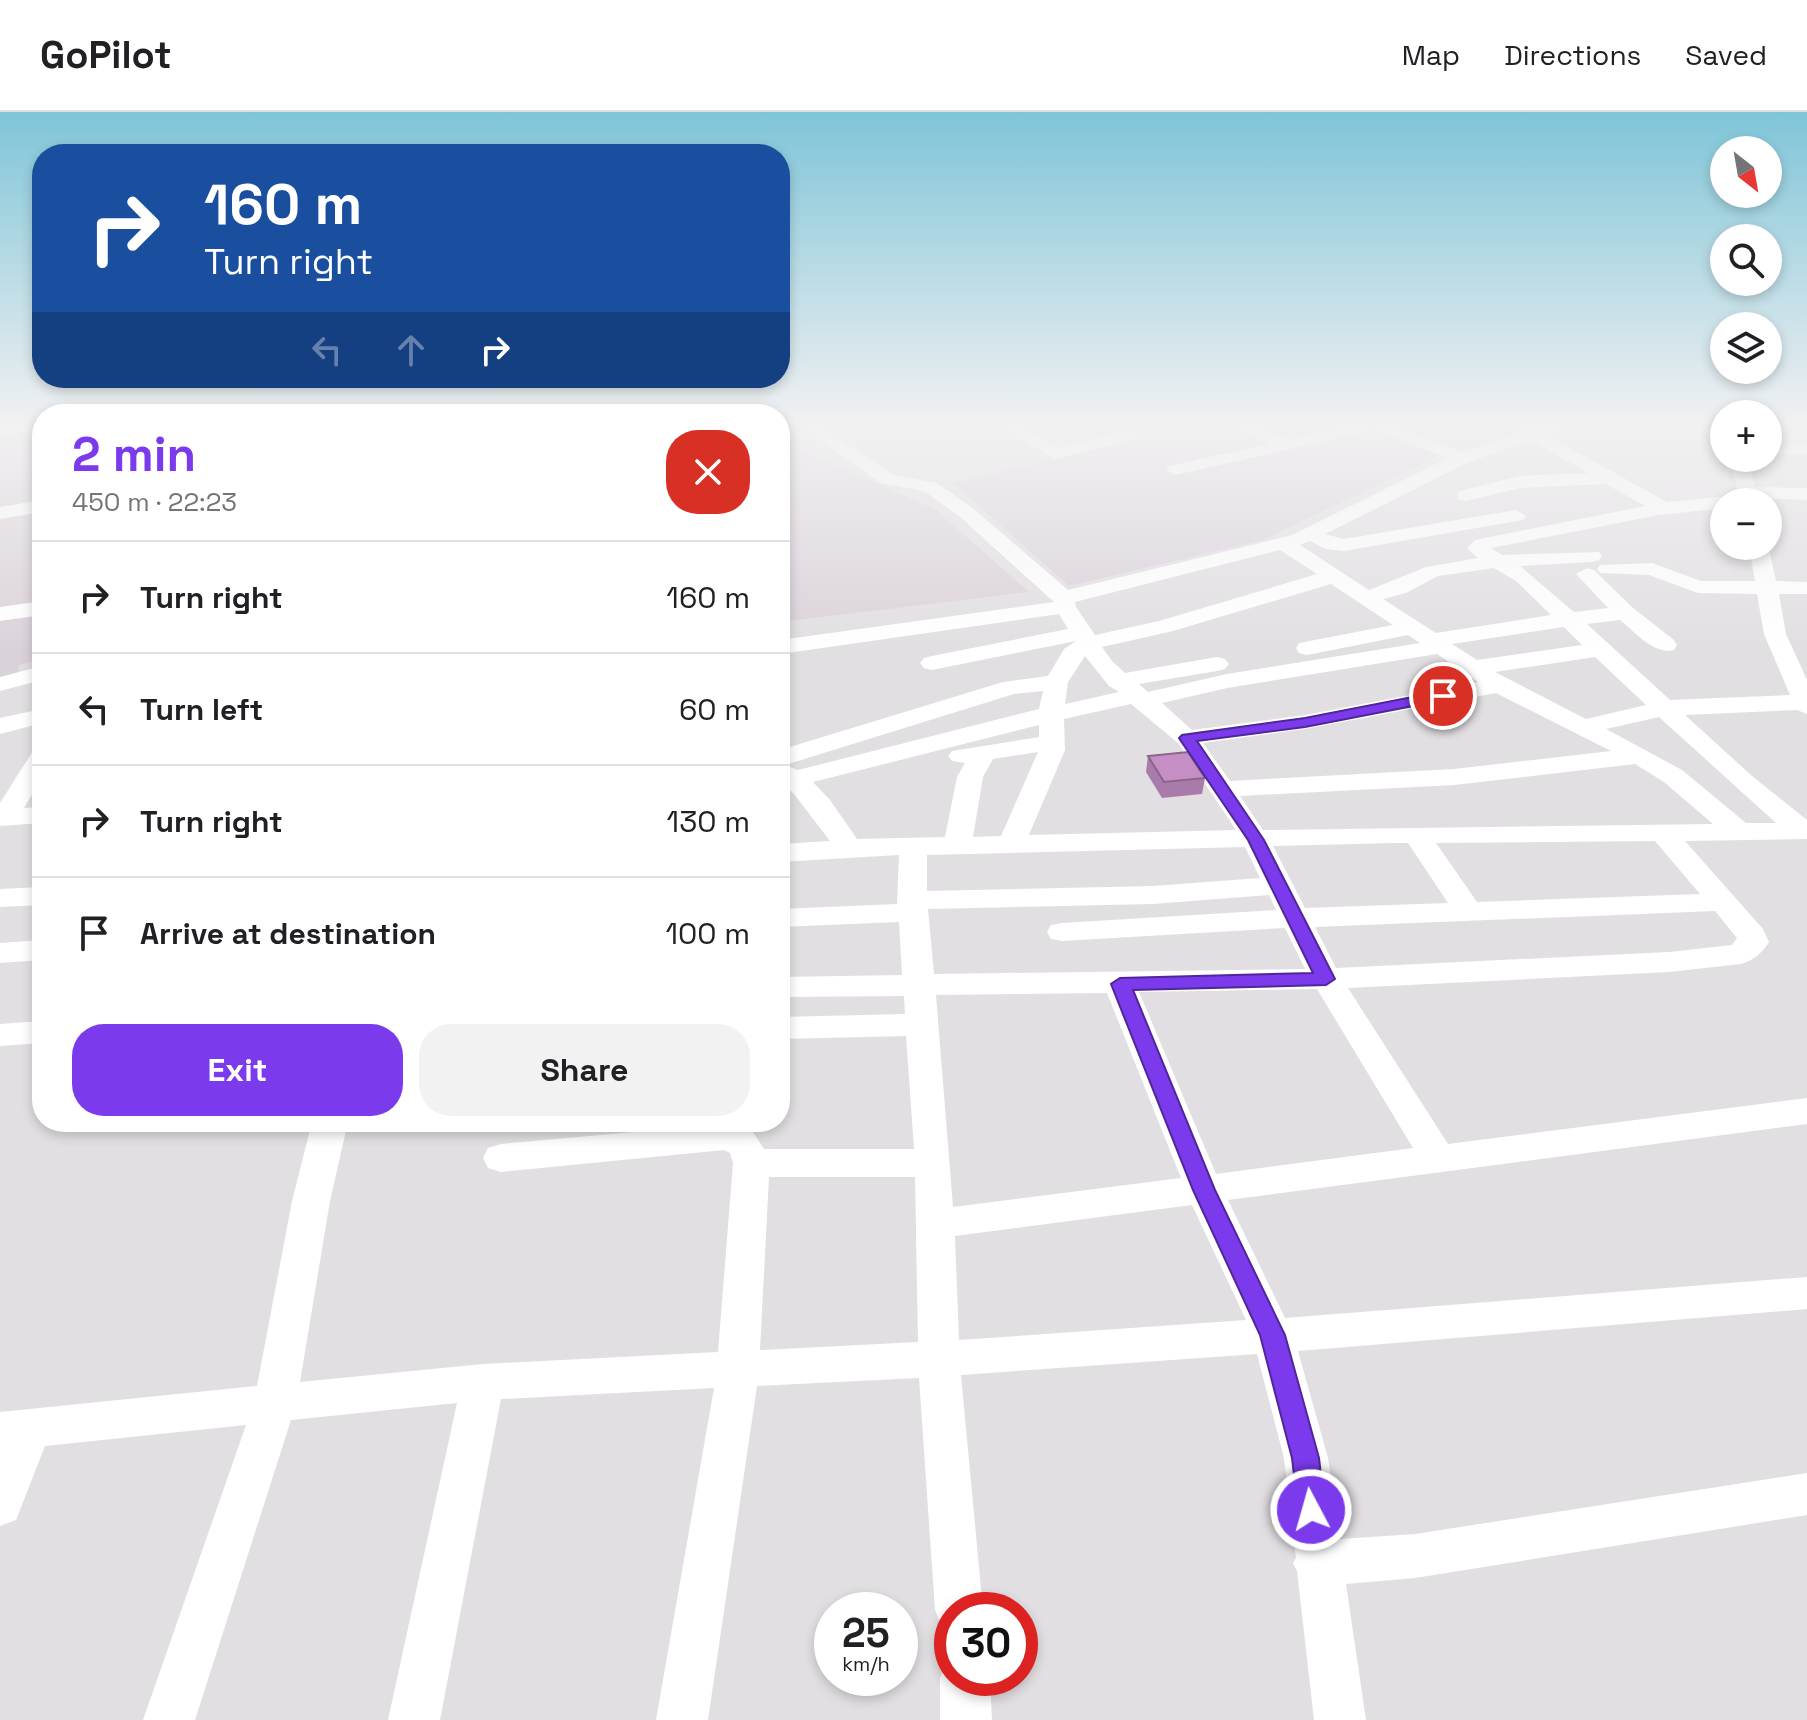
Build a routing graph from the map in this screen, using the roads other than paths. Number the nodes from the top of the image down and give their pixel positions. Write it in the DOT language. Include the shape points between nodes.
graph roads {
  1 [pos="950,501"];
  2 [pos="1377,501"];
  3 [pos="1480,501"];
  4 [pos="1650,501"];
  5 [pos="1710,503"];
  6 [pos="32,508"];
  7 [pos="1664,509"];
  8 [pos="0,513"];
  9 [pos="1516,516"];
  10 [pos="1557,530"];
  11 [pos="1310,534"];
  12 [pos="1285,544"];
  13 [pos="1762,560"];
  14 [pos="1496,561"];
  15 [pos="1595,566"];
  16 [pos="1334,576"];
  17 [pos="1523,577"];
  18 [pos="1457,586"];
  19 [pos="1767,586"];
  20 [pos="1807,588"];
  21 [pos="1367,597"];
  22 [pos="1064,602"];
  23 [pos="32,609"];
  24 [pos="1625,613"];
  25 [pos="0,614"];
  26 [pos="1567,619"];
  27 [pos="1084,639"];
  28 [pos="1426,639"];
  29 [pos="790,645"];
  30 [pos="1666,645"];
  31 [pos="1599,649"];
  32 [pos="932,663"];
  33 [pos="1473,668"];
  34 [pos="32,676"];
  35 [pos="1056,682"];
  36 [pos="0,684"];
  37 [pos="1499,685"];
  38 [pos="1131,693"];
  39 [pos="1804,694"];
  40 [pos="1666,708"];
  41 [pos="1051,714"];
  42 [pos="32,718"];
  43 [pos="0,726"];
  44 [pos="1584,727"];
  45 [pos="1187,738"];
  46 [pos="1054,742"];
  47 [pos="984,752"];
  48 [pos="1640,756"];
  49 [pos="790,762"];
  50 [pos="857,763"];
  51 [pos="790,764"];
  52 [pos="790,770"];
  53 [pos="32,772"];
  54 [pos="1222,789"];
  55 [pos="32,816"];
  56 [pos="3,818"];
  57 [pos="1662,831"];
  58 [pos="1738,831"];
  59 [pos="1805,831"];
  60 [pos="1416,835"];
  61 [pos="1256,840"];
  62 [pos="1012,843"];
  63 [pos="957,846"];
  64 [pos="913,847"];
  65 [pos="848,848"];
  66 [pos="790,852"];
  67 [pos="1279,885"];
  68 [pos="32,896"];
  69 [pos="0,898"];
  70 [pos="1722,902"];
  71 [pos="912,906"];
  72 [pos="1469,912"];
  73 [pos="790,917"];
  74 [pos="1295,918"];
  75 [pos="1062,932"];
  76 [pos="32,951"];
  77 [pos="0,953"];
  78 [pos="1326,979"];
  79 [pos="920,983"];
  80 [pos="1120,984"];
  81 [pos="790,987"];
  82 [pos="923,1025"];
  83 [pos="790,1028"];
  84 [pos="32,1033"];
  85 [pos="0,1035"];
  86 [pos="1807,1111"];
  87 [pos="328,1132"];
  88 [pos="501,1158"];
  89 [pos="1438,1158"];
  90 [pos="751,1163"];
  91 [pos="933,1163"];
  92 [pos="1204,1190"];
  93 [pos="936,1224"];
  94 [pos="1807,1293"];
  95 [pos="1273,1335"];
  96 [pos="939,1359"];
  97 [pos="738,1370"];
  98 [pos="483,1382"];
  99 [pos="275,1404"];
  100 [pos="15,1430"];
  101 [pos="1807,1494"];
  102 [pos="0,1505"];
  103 [pos="1317,1563"];
  104 [pos="958,1592"];
  105 [pos="965,1696"];
  106 [pos="169,1720"];
  107 [pos="414,1720"];
  108 [pos="682,1720"];
  109 [pos="966,1720"];
  110 [pos="1340,1720"];
  1 -- 22 [label="street"];
  2 -- 11 [label="street"];
  3 -- 9 [label="street"];
  4 -- 7 [label="street"];
  5 -- 7 [label="street"];
  6 -- 8 [label="street"];
  7 -- 10 [label="street"];
  9 -- 10 [label="street"];
  9 -- 11 [label="street" via="1344,545"];
  10 -- 14 [label="street" via="1478,546"];
  10 -- 15 [label="street"];
  11 -- 12 [label="street"];
  12 -- 16 [label="street"];
  12 -- 22 [label="street"];
  13 -- 19 [label="street"];
  14 -- 15 [label="street"];
  14 -- 17 [label="street"];
  14 -- 21 [label="street" via="1433,571"];
  15 -- 17 [label="street"];
  15 -- 19 [label="street" via="1652,569 1698,587"];
  15 -- 24 [label="street"];
  16 -- 21 [label="street"];
  16 -- 27 [label="street" via="1165,626"];
  17 -- 18 [label="street"];
  17 -- 26 [label="street"];
  19 -- 20 [label="street"];
  19 -- 39 [label="street" via="1775,634"];
  21 -- 28 [label="street"];
  22 -- 27 [label="street"];
  22 -- 29 [label="street"];
  23 -- 25 [label="street"];
  24 -- 26 [label="street"];
  24 -- 30 [label="street"];
  26 -- 28 [label="street"];
  26 -- 31 [label="street"];
  27 -- 32 [label="street"];
  27 -- 35 [label="street"];
  27 -- 38 [label="street"];
  28 -- 33 [label="street"];
  28 -- 38 [label="street"];
  28 -- 38 [label="street" via="1227,681"];
  31 -- 33 [label="street"];
  31 -- 40 [label="street"];
  33 -- 37 [label="street"];
  34 -- 36 [label="street"];
  35 -- 41 [label="street"];
  35 -- 49 [label="street" via="1011,687"];
  37 -- 44 [label="street"];
  37 -- 45 [label="street"];
  38 -- 41 [label="street"];
  38 -- 45 [label="street"];
  39 -- 40 [label="street"];
  40 -- 44 [label="street"];
  40 -- 59 [label="street" via="1743,782"];
  41 -- 46 [label="street"];
  41 -- 50 [label="street"];
  42 -- 43 [label="street"];
  44 -- 48 [label="street"];
  45 -- 54 [label="street"];
  46 -- 47 [label="street"];
  46 -- 62 [label="street"];
  47 -- 50 [label="street" via="874,771"];
  47 -- 63 [label="street" via="970,777"];
  48 -- 54 [label="street" via="1454,777"];
  48 -- 58 [label="street" via="1673,776"];
  50 -- 51 [label="street"];
  52 -- 65 [label="street" via="825,808"];
  53 -- 56 [label="street"];
  54 -- 61 [label="street"];
  55 -- 56 [label="street"];
  57 -- 58 [label="street"];
  57 -- 60 [label="street"];
  57 -- 70 [label="street"];
  58 -- 59 [label="street"];
  60 -- 61 [label="street"];
  60 -- 72 [label="street"];
  61 -- 62 [label="street"];
  61 -- 67 [label="street"];
  62 -- 63 [label="street"];
  63 -- 64 [label="street"];
  64 -- 65 [label="street"];
  64 -- 71 [label="street"];
  65 -- 66 [label="street"];
  67 -- 71 [label="street"];
  67 -- 74 [label="street"];
  68 -- 69 [label="street"];
  70 -- 72 [label="street"];
  70 -- 78 [label="street" via="1754,942 1741,954"];
  71 -- 73 [label="street"];
  71 -- 79 [label="street"];
  72 -- 74 [label="street"];
  74 -- 75 [label="street"];
  74 -- 78 [label="street"];
  76 -- 77 [label="street"];
  78 -- 80 [label="street"];
  78 -- 89 [label="street"];
  79 -- 80 [label="street"];
  79 -- 81 [label="street"];
  79 -- 82 [label="street"];
  80 -- 92 [label="street"];
  82 -- 83 [label="street"];
  82 -- 91 [label="street"];
  84 -- 85 [label="street"];
  86 -- 89 [label="street"];
  87 -- 99 [label="street"];
  88 -- 90 [label="street" via="724,1137 746,1144"];
  89 -- 92 [label="street"];
  90 -- 91 [label="street"];
  90 -- 97 [label="street"];
  91 -- 93 [label="street"];
  92 -- 93 [label="street"];
  92 -- 95 [label="street"];
  93 -- 96 [label="street"];
  94 -- 95 [label="street"];
  95 -- 96 [label="street"];
  95 -- 103 [label="street" via="1306,1458"];
  96 -- 97 [label="street"];
  96 -- 104 [label="street"];
  97 -- 98 [label="street"];
  97 -- 108 [label="street"];
  98 -- 99 [label="street"];
  98 -- 107 [label="street"];
  99 -- 100 [label="street"];
  99 -- 106 [label="street"];
  100 -- 102 [label="street"];
  101 -- 103 [label="street" via="1415,1556"];
  103 -- 110 [label="street"];
  105 -- 109 [label="street"];
}
